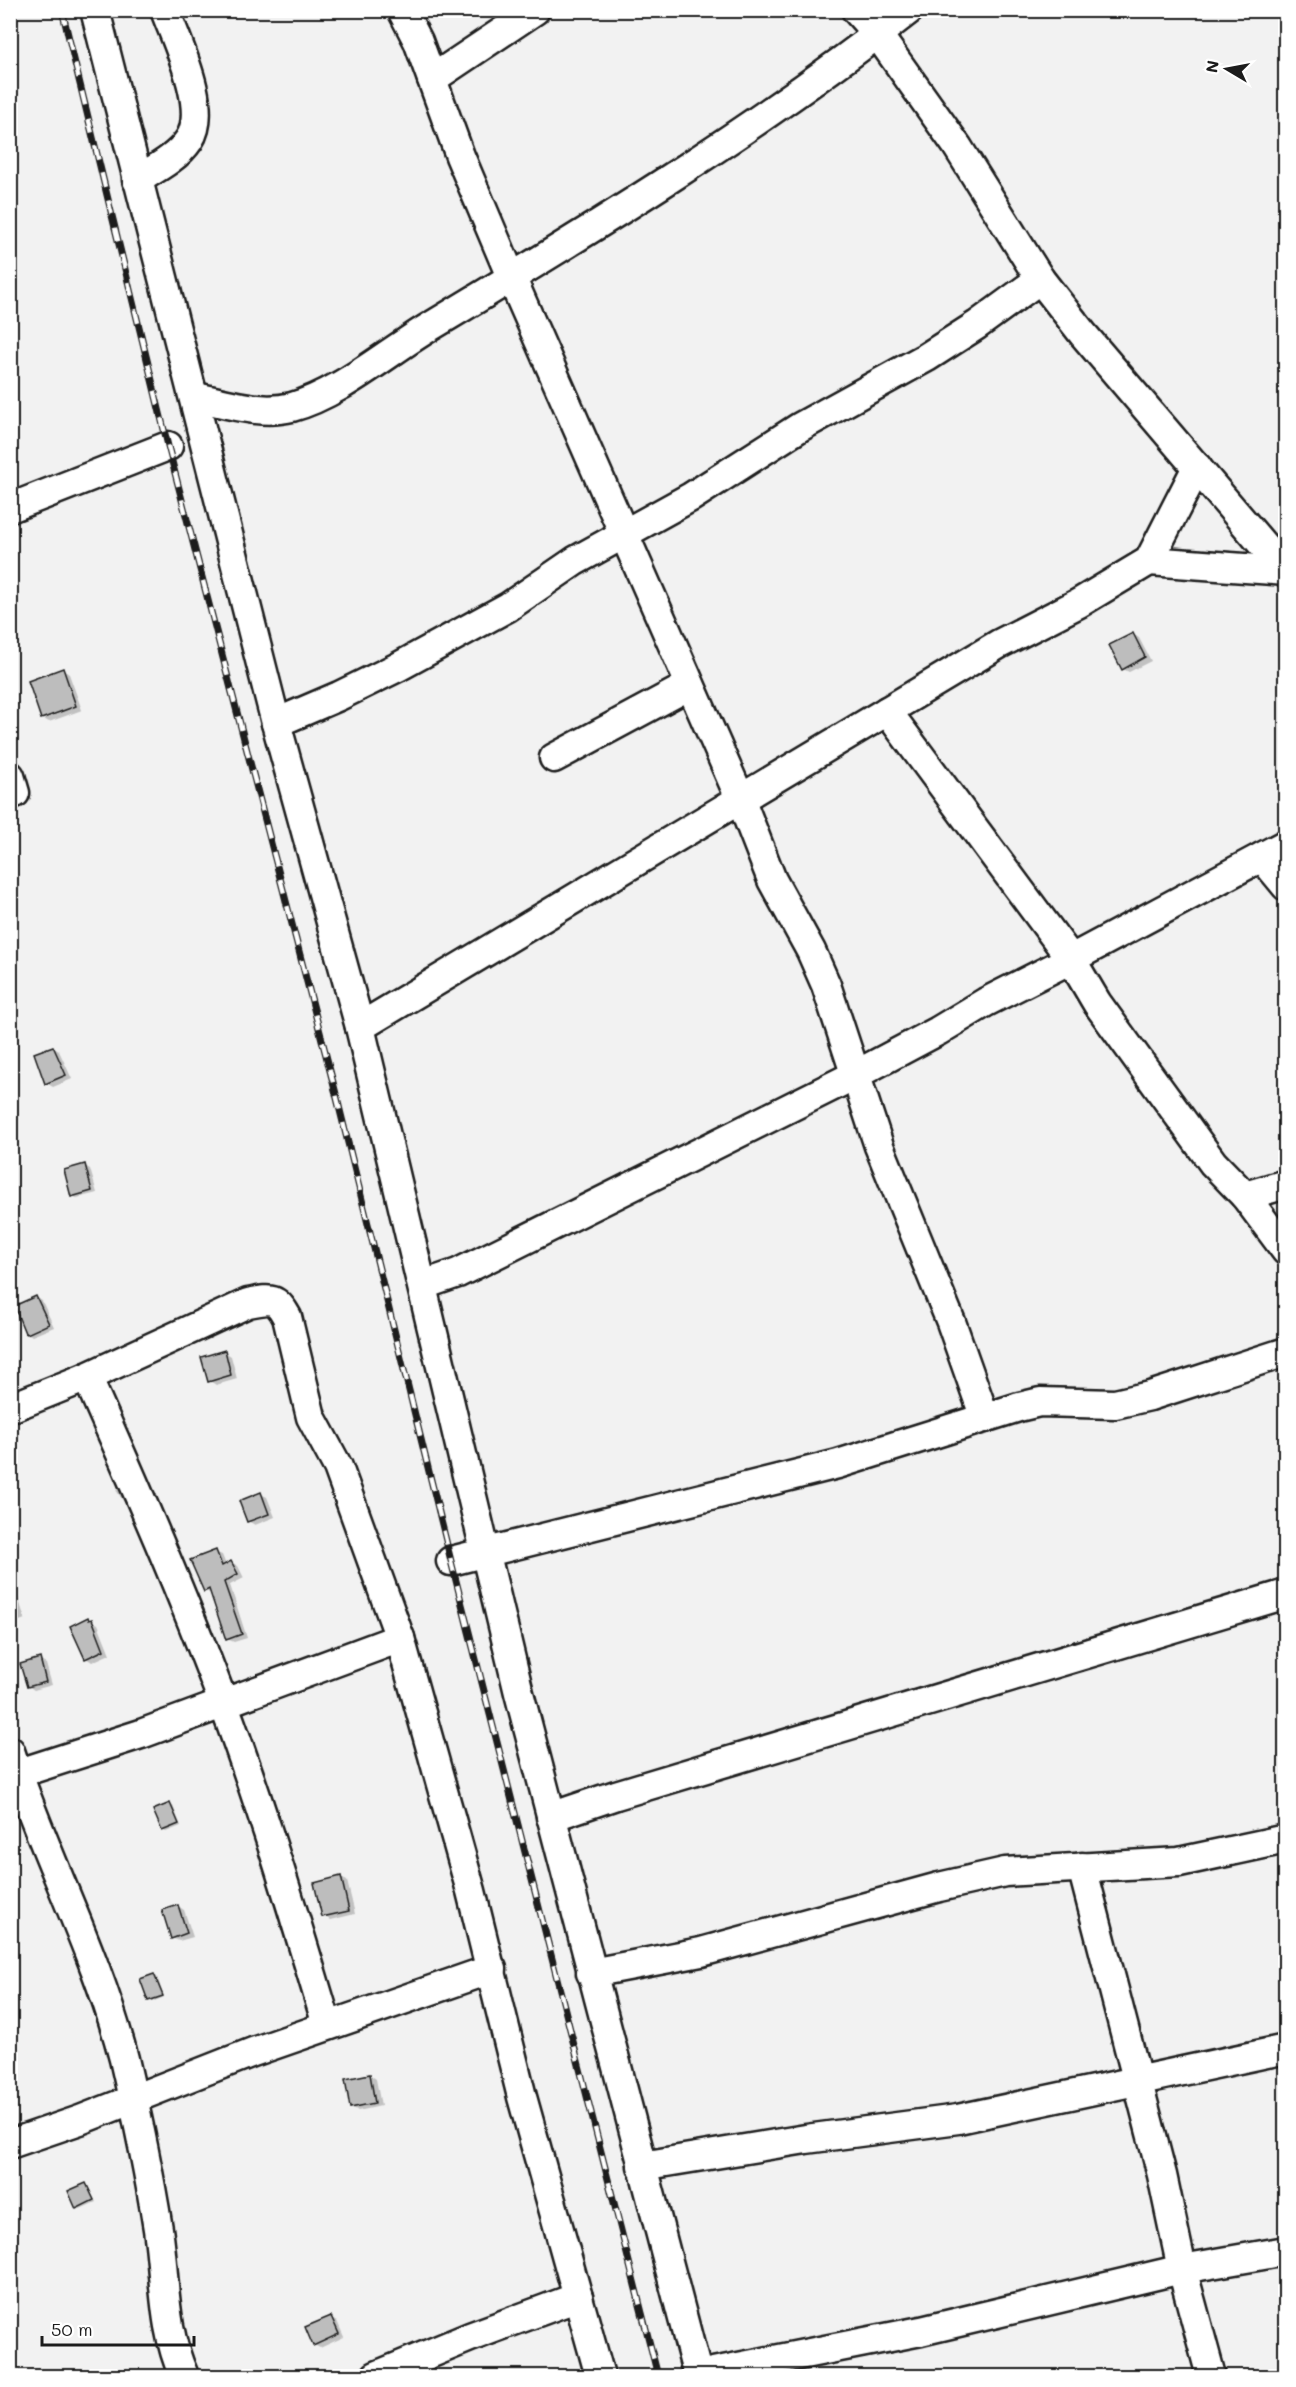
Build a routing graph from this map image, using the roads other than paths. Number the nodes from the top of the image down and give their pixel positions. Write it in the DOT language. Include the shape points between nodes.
graph roads {
  1 [pos="95,10"];
  2 [pos="165,10"];
  3 [pos="402,10"];
  4 [pos="535,10"];
  5 [pos="856,10"];
  6 [pos="909,10"];
  7 [pos="878,35"];
  8 [pos="432,79"];
  9 [pos="137,180"];
  10 [pos="512,279"];
  11 [pos="1040,279"];
  12 [pos="195,397"];
  13 [pos="168,446"];
  14 [pos="1197,467"];
  15 [pos="10,508"];
  16 [pos="623,534"];
  17 [pos="1149,561"];
  18 [pos="1285,572"];
  19 [pos="690,685"];
  20 [pos="886,711"];
  21 [pos="276,723"];
  22 [pos="554,758"];
  23 [pos="740,798"];
  24 [pos="1274,850"];
  25 [pos="1286,886"];
  26 [pos="1071,959"];
  27 [pos="360,1027"];
  28 [pos="856,1074"];
  29 [pos="1286,1184"];
  30 [pos="1245,1196"];
  31 [pos="1286,1251"];
  32 [pos="423,1285"];
  33 [pos="1286,1352"];
  34 [pos="87,1377"];
  35 [pos="10,1408"];
  36 [pos="986,1418"];
  37 [pos="485,1552"];
  38 [pos="451,1562"];
  39 [pos="1286,1594"];
  40 [pos="400,1638"];
  41 [pos="223,1702"];
  42 [pos="13,1767"];
  43 [pos="551,1817"];
  44 [pos="1286,1839"];
  45 [pos="1082,1867"];
  46 [pos="492,1969"];
  47 [pos="591,1973"];
  48 [pos="327,2025"];
  49 [pos="1286,2049"];
  50 [pos="1137,2082"];
  51 [pos="133,2099"];
  52 [pos="10,2144"];
  53 [pos="642,2166"];
  54 [pos="1286,2251"];
  55 [pos="1182,2269"];
  56 [pos="578,2297"];
  57 [pos="184,2376"];
  58 [pos="376,2376"];
  59 [pos="600,2376"];
  60 [pos="698,2376"];
  61 [pos="1211,2376"];
  1 -- 9 [label="street"];
  2 -- 9 [label="street" via="196,105 196,125 177,152"];
  3 -- 8 [label="street"];
  4 -- 8 [label="street"];
  5 -- 7 [label="street"];
  6 -- 7 [label="street"];
  7 -- 10 [label="street" via="808,87"];
  7 -- 11 [label="street" via="957,146"];
  8 -- 10 [label="street"];
  9 -- 12 [label="street"];
  10 -- 12 [label="street" via="428,327 347,381 293,406 267,411"];
  10 -- 16 [label="street"];
  11 -- 14 [label="street"];
  11 -- 16 [label="street" via="927,357 800,427 691,497"];
  12 -- 21 [label="street"];
  13 -- 15 [label="street"];
  14 -- 17 [label="street"];
  14 -- 18 [label="street"];
  16 -- 19 [label="street"];
  16 -- 21 [label="street" via="454,637 339,696"];
  17 -- 18 [label="street"];
  17 -- 20 [label="street"];
  19 -- 22 [label="street"];
  19 -- 23 [label="street"];
  20 -- 23 [label="street"];
  20 -- 26 [label="street"];
  21 -- 27 [label="street"];
  23 -- 27 [label="street"];
  23 -- 28 [label="street" via="772,880 826,985"];
  24 -- 25 [label="street"];
  24 -- 26 [label="street"];
  26 -- 28 [label="street"];
  26 -- 30 [label="street" via="1097,1003 1213,1163"];
  27 -- 32 [label="street"];
  28 -- 32 [label="street" via="458,1273"];
  28 -- 36 [label="street" via="879,1146"];
  29 -- 30 [label="street"];
  30 -- 31 [label="street"];
  32 -- 37 [label="street"];
  33 -- 36 [label="street" via="1115,1404 1040,1402"];
  34 -- 35 [label="street"];
  34 -- 40 [label="street" via="248,1303 268,1299 280,1304 287,1317 311,1417 338,1467"];
  34 -- 41 [label="street"];
  36 -- 37 [label="street" via="838,1464"];
  37 -- 38 [label="street"];
  37 -- 43 [label="street"];
  39 -- 43 [label="street"];
  40 -- 41 [label="street"];
  40 -- 46 [label="street"];
  41 -- 42 [label="street" via="141,1734"];
  41 -- 48 [label="street" via="270,1837"];
  42 -- 51 [label="street" via="110,2011"];
  43 -- 47 [label="street"];
  44 -- 45 [label="street" via="1179,1862"];
  45 -- 47 [label="street" via="976,1878 701,1952"];
  45 -- 50 [label="street"];
  46 -- 48 [label="street"];
  46 -- 56 [label="street" via="522,2097"];
  47 -- 53 [label="street"];
  48 -- 51 [label="street"];
  49 -- 50 [label="street"];
  50 -- 53 [label="street" via="958,2119"];
  50 -- 55 [label="street" via="1172,2214"];
  51 -- 52 [label="street"];
  51 -- 57 [label="street" via="158,2230 165,2313"];
  53 -- 60 [label="street"];
  54 -- 55 [label="street"];
  55 -- 60 [label="street" via="921,2331"];
  55 -- 61 [label="street"];
  56 -- 58 [label="street"];
  56 -- 59 [label="street"];
}
